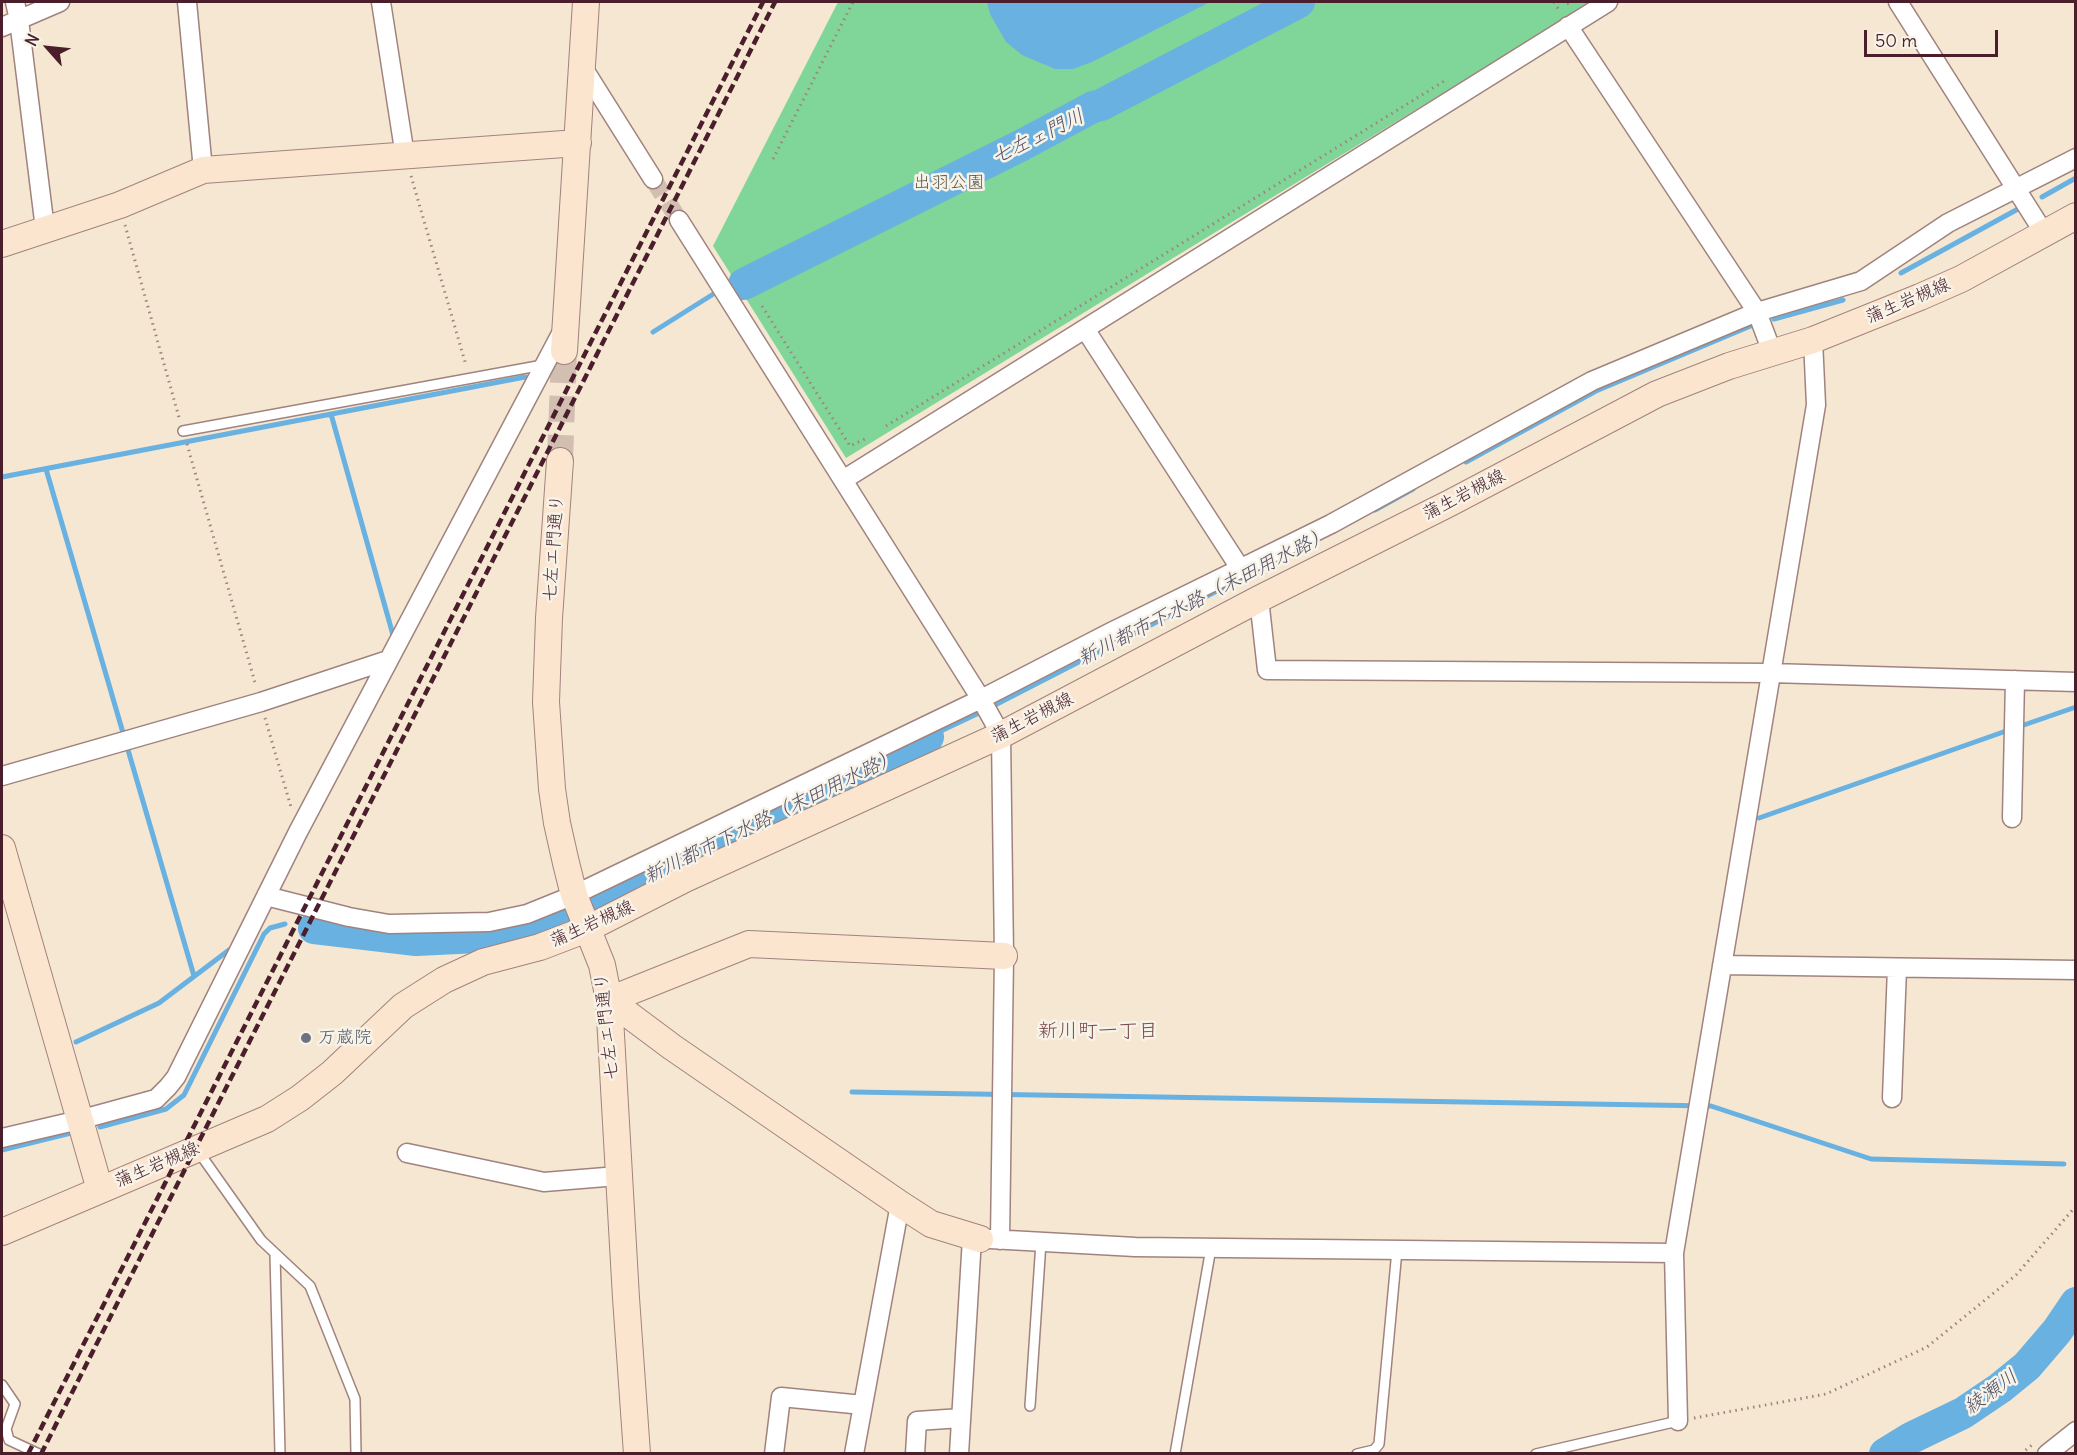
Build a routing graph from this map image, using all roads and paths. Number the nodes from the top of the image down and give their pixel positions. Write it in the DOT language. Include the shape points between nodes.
graph roads {
  1 [pos="15,2"];
  2 [pos="60,2"];
  3 [pos="187,2"];
  4 [pos="381,2"];
  5 [pos="586,2"];
  6 [pos="853,2"];
  7 [pos="1571,2"];
  8 [pos="1608,2"];
  9 [pos="1898,2"];
  10 [pos="1567,4"];
  11 [pos="19,20"];
  12 [pos="1569,26"];
  13 [pos="2,27"];
  14 [pos="582,66"];
  15 [pos="1447,79"];
  16 [pos="578,143"];
  17 [pos="405,156"];
  18 [pos="2076,158"];
  19 [pos="773,159"];
  20 [pos="203,170"];
  21 [pos="653,178"];
  22 [pos="2016,187"];
  23 [pos="120,205"];
  24 [pos="2076,216"];
  25 [pos="679,219"];
  26 [pos="45,229"];
  27 [pos="2044,234"];
  28 [pos="2,244"];
  29 [pos="762,306"];
  30 [pos="1757,312"];
  31 [pos="566,323"];
  32 [pos="1085,329"];
  33 [pos="1813,340"];
  34 [pos="564,351"];
  35 [pos="1772,352"];
  36 [pos="543,365"];
  37 [pos="470,379"];
  38 [pos="886,426"];
  39 [pos="183,431"];
  40 [pos="867,438"];
  41 [pos="560,461"];
  42 [pos="843,480"];
  43 [pos="1240,568"];
  44 [pos="1260,599"];
  45 [pos="388,660"];
  46 [pos="1771,673"];
  47 [pos="2015,680"];
  48 [pos="2076,682"];
  49 [pos="981,699"];
  50 [pos="261,702"];
  51 [pos="1001,735"];
  52 [pos="2,776"];
  53 [pos="2012,818"];
  54 [pos="298,832"];
  55 [pos="2,848"];
  56 [pos="574,895"];
  57 [pos="266,896"];
  58 [pos="587,929"];
  59 [pos="1004,956"];
  60 [pos="1722,965"];
  61 [pos="1897,968"];
  62 [pos="2076,970"];
  63 [pos="609,1000"];
  64 [pos="1892,1098"];
  65 [pos="79,1120"];
  66 [pos="2,1138"];
  67 [pos="196,1149"];
  68 [pos="407,1153"];
  69 [pos="618,1176"];
  70 [pos="100,1190"];
  71 [pos="900,1204"];
  72 [pos="2076,1206"];
  73 [pos="2,1232"];
  74 [pos="984,1239"];
  75 [pos="1041,1242"];
  76 [pos="1211,1248"];
  77 [pos="1397,1250"];
  78 [pos="1674,1253"];
  79 [pos="275,1254"];
  80 [pos="2,1385"];
  81 [pos="863,1405"];
  82 [pos="1030,1406"];
  83 [pos="961,1419"];
  84 [pos="1678,1421"];
  85 [pos="2076,1431"];
  86 [pos="39,1454"];
  87 [pos="280,1454"];
  88 [pos="356,1454"];
  89 [pos="637,1454"];
  90 [pos="774,1454"];
  91 [pos="854,1454"];
  92 [pos="915,1454"];
  93 [pos="959,1454"];
  94 [pos="1174,1454"];
  95 [pos="1357,1454"];
  96 [pos="1536,1454"];
  97 [pos="2047,1454"];
  1 -- 11 [label="street"];
  2 -- 11 [label="street"];
  3 -- 20 [label="street"];
  4 -- 17 [label="street"];
  5 -- 14 [label="street"];
  6 -- 19 [label="path"];
  7 -- 10 [label="path"];
  8 -- 12 [label="street"];
  9 -- 22 [label="street"];
  11 -- 13 [label="street"];
  11 -- 26 [label="street"];
  12 -- 30 [label="street"];
  12 -- 32 [label="street"];
  14 -- 16 [label="street"];
  14 -- 21 [label="street"];
  15 -- 38 [label="path"];
  16 -- 17 [label="street"];
  16 -- 31 [label="street"];
  17 -- 20 [label="street"];
  17 -- 37 [label="path"];
  18 -- 22 [label="street"];
  20 -- 23 [label="street"];
  22 -- 27 [label="street"];
  22 -- 30 [label="street" via="1948,223 1861,282"];
  23 -- 26 [label="street"];
  23 -- 39 [label="path"];
  24 -- 27 [label="street, 蒲生岩槻線"];
  25 -- 42 [label="street"];
  26 -- 28 [label="street"];
  27 -- 33 [label="street, 蒲生岩槻線" via="1960,279"];
  29 -- 40 [label="path" via="850,446"];
  30 -- 35 [label="street"];
  30 -- 43 [label="street" via="1592,381 1331,524"];
  31 -- 34 [label="street"];
  31 -- 36 [label="street"];
  32 -- 42 [label="street"];
  32 -- 43 [label="street"];
  33 -- 35 [label="street, 蒲生岩槻線"];
  33 -- 46 [label="street" via="1816,405"];
  35 -- 44 [label="street, 蒲生岩槻線" via="1657,394"];
  36 -- 37 [label="lane"];
  36 -- 45 [label="street"];
  37 -- 39 [label="lane"];
  39 -- 50 [label="path"];
  41 -- 56 [label="street, 七左エ門通り" via="546,702 553,801"];
  42 -- 49 [label="street"];
  43 -- 49 [label="street"];
  44 -- 46 [label="street" via="1267,670"];
  44 -- 51 [label="street, 蒲生岩槻線"];
  45 -- 50 [label="street"];
  45 -- 54 [label="street"];
  46 -- 47 [label="street"];
  46 -- 60 [label="street"];
  47 -- 48 [label="street"];
  47 -- 53 [label="street"];
  49 -- 51 [label="street"];
  49 -- 56 [label="street"];
  50 -- 52 [label="street"];
  50 -- 54 [label="path"];
  51 -- 58 [label="street, 蒲生岩槻線" via="685,879"];
  51 -- 59 [label="street"];
  54 -- 57 [label="street"];
  55 -- 65 [label="street"];
  56 -- 57 [label="street" via="527,914 489,922 388,924"];
  56 -- 58 [label="street, 七左エ門通り"];
  57 -- 65 [label="street" via="168,1087 156,1099"];
  58 -- 63 [label="street, 七左エ門通り" via="602,965"];
  58 -- 67 [label="street, 蒲生岩槻線" via="483,962 444,980 403,1006 300,1098 267,1119"];
  59 -- 63 [label="street" via="749,944"];
  59 -- 74 [label="street"];
  60 -- 61 [label="street"];
  60 -- 78 [label="street"];
  61 -- 62 [label="street"];
  61 -- 64 [label="street"];
  63 -- 69 [label="street, 七左エ門通り"];
  63 -- 71 [label="street"];
  65 -- 66 [label="street"];
  65 -- 70 [label="street"];
  67 -- 70 [label="street, 蒲生岩槻線"];
  67 -- 79 [label="lane"];
  68 -- 69 [label="street" via="544,1182"];
  69 -- 89 [label="street, 七左エ門通り"];
  70 -- 73 [label="street, 蒲生岩槻線"];
  71 -- 74 [label="street" via="931,1224"];
  71 -- 81 [label="street"];
  72 -- 84 [label="path" via="2016,1275 1927,1347 1826,1394"];
  74 -- 75 [label="street"];
  74 -- 83 [label="street"];
  75 -- 76 [label="street"];
  75 -- 82 [label="lane"];
  76 -- 77 [label="street"];
  76 -- 94 [label="lane"];
  77 -- 78 [label="street"];
  77 -- 95 [label="lane" via="1379,1444 1374,1450"];
  78 -- 84 [label="street"];
  79 -- 87 [label="lane"];
  79 -- 88 [label="lane" via="310,1286 331,1337 355,1400"];
  80 -- 86 [label="lane" via="15,1404 6,1430 9,1440"];
  81 -- 90 [label="street" via="781,1397"];
  81 -- 91 [label="street"];
  83 -- 92 [label="street" via="917,1421"];
  83 -- 93 [label="street"];
  84 -- 96 [label="lane"];
  85 -- 97 [label="street"];
}
